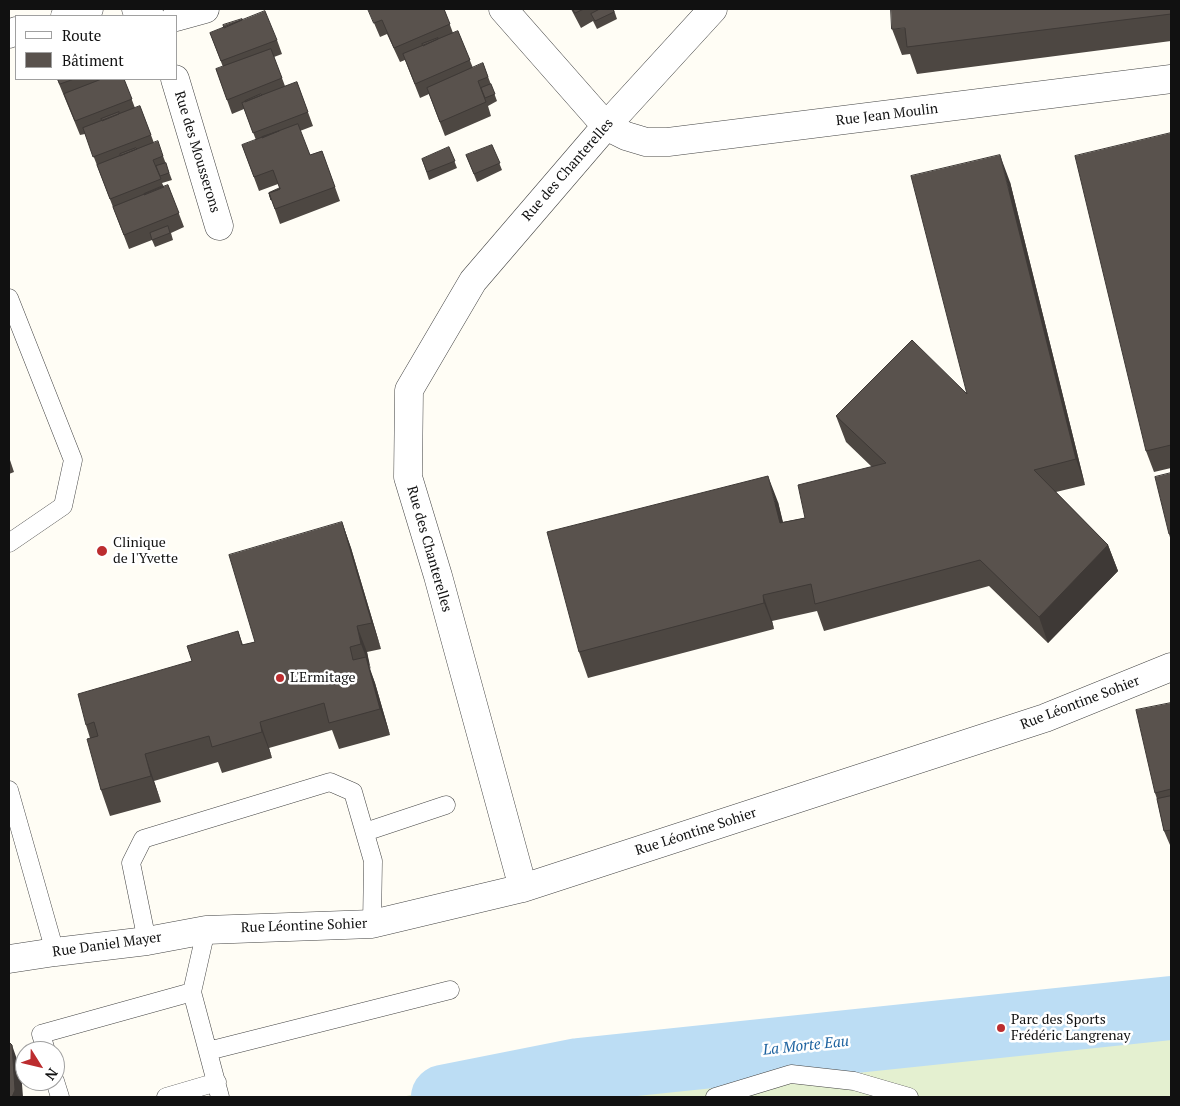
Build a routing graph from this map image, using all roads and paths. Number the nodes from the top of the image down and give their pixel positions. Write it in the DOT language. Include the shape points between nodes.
graph roads {
  1 [pos="89,9"];
  2 [pos="136,9"];
  3 [pos="205,9"];
  4 [pos="503,9"];
  5 [pos="712,9"];
  6 [pos="68,15"];
  7 [pos="148,15"];
  8 [pos="178,16"];
  9 [pos="1171,79"];
  10 [pos="175,80"];
  11 [pos="606,126"];
  12 [pos="220,226"];
  13 [pos="9,298"];
  14 [pos="9,543"];
  15 [pos="1171,667"];
  16 [pos="9,790"];
  17 [pos="446,805"];
  18 [pos="365,832"];
  19 [pos="523,888"];
  20 [pos="372,924"];
  21 [pos="206,930"];
  22 [pos="147,941"];
  23 [pos="55,952"];
  24 [pos="9,959"];
  25 [pos="450,990"];
  26 [pos="192,992"];
  27 [pos="43,1041"];
  28 [pos="208,1051"];
  29 [pos="219,1090"];
  30 [pos="166,1097"];
  31 [pos="715,1097"];
  32 [pos="909,1097"];
  1 -- 6 [label="street"];
  2 -- 7 [label="street"];
  3 -- 8 [label="street"];
  4 -- 11 [label="street"];
  5 -- 11 [label="street, Rue des Chanterelles"];
  9 -- 11 [label="street, Rue Jean Moulin" via="668,142 646,142"];
  10 -- 12 [label="street, Rue des Mousserons"];
  11 -- 19 [label="street, Rue des Chanterelles" via="473,280 409,390 408,477"];
  13 -- 14 [label="lane" via="73,460 63,506"];
  15 -- 19 [label="street, Rue Léontine Sohier" via="1045,718"];
  16 -- 23 [label="lane"];
  17 -- 18 [label="lane"];
  18 -- 20 [label="lane" via="374,861"];
  18 -- 22 [label="lane" via="353,792 330,782 143,839 131,863"];
  19 -- 20 [label="street, Rue Léontine Sohier"];
  20 -- 21 [label="street, Rue Léontine Sohier"];
  21 -- 22 [label="street, Rue Daniel Mayer"];
  21 -- 26 [label="lane"];
  22 -- 23 [label="street, Rue Daniel Mayer"];
  23 -- 24 [label="street, Rue Daniel Mayer"];
  25 -- 28 [label="lane"];
  26 -- 27 [label="lane" via="41,1034"];
  26 -- 28 [label="lane"];
  28 -- 29 [label="lane"];
  29 -- 30 [label="lane"];
  31 -- 32 [label="lane" via="791,1074 854,1081"];
}
